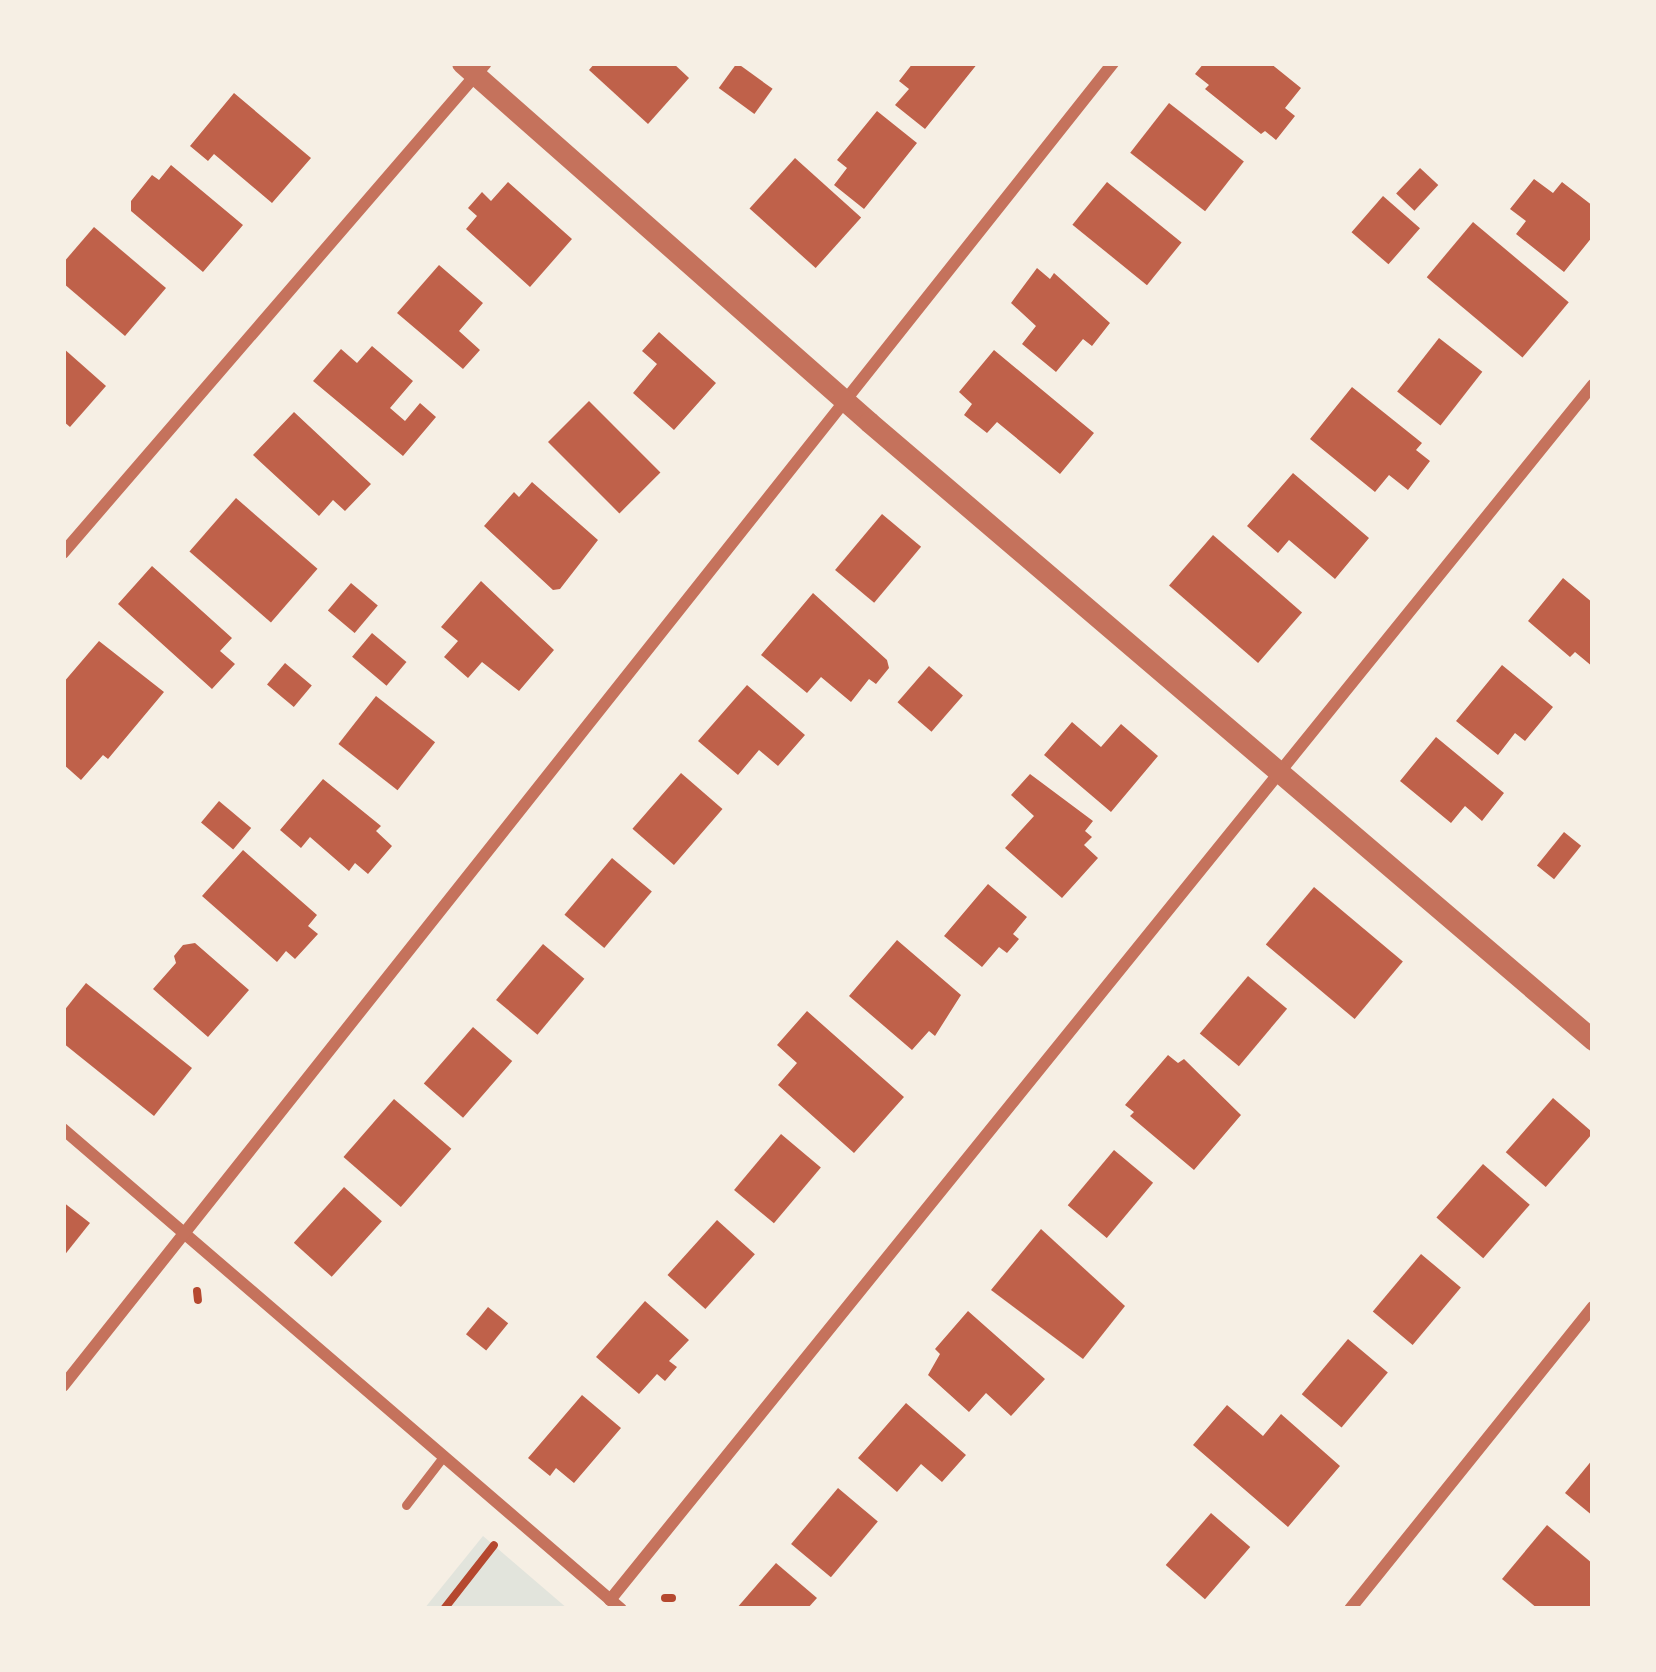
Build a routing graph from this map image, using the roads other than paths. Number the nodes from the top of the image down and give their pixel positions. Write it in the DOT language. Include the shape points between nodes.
graph roads {
  1 [pos="1113,63"];
  2 [pos="475,67"];
  3 [pos="1593,386"];
  4 [pos="846,403"];
  5 [pos="63,553"];
  6 [pos="1282,772"];
  7 [pos="1593,1040"];
  8 [pos="63,1129"];
  9 [pos="184,1234"];
  10 [pos="1593,1307"];
  11 [pos="63,1386"];
  12 [pos="442,1457"];
  13 [pos="406,1504"];
  14 [pos="616,1605"];
  15 [pos="1350,1609"];
  1 -- 4 [label="street"];
  2 -- 4 [label="street"];
  2 -- 5 [label="street"];
  3 -- 6 [label="street"];
  4 -- 6 [label="street"];
  4 -- 9 [label="street"];
  6 -- 7 [label="street"];
  6 -- 14 [label="street"];
  8 -- 9 [label="street"];
  9 -- 11 [label="street"];
  9 -- 12 [label="street"];
  10 -- 15 [label="street"];
  12 -- 13 [label="lane"];
  12 -- 14 [label="street"];
}
